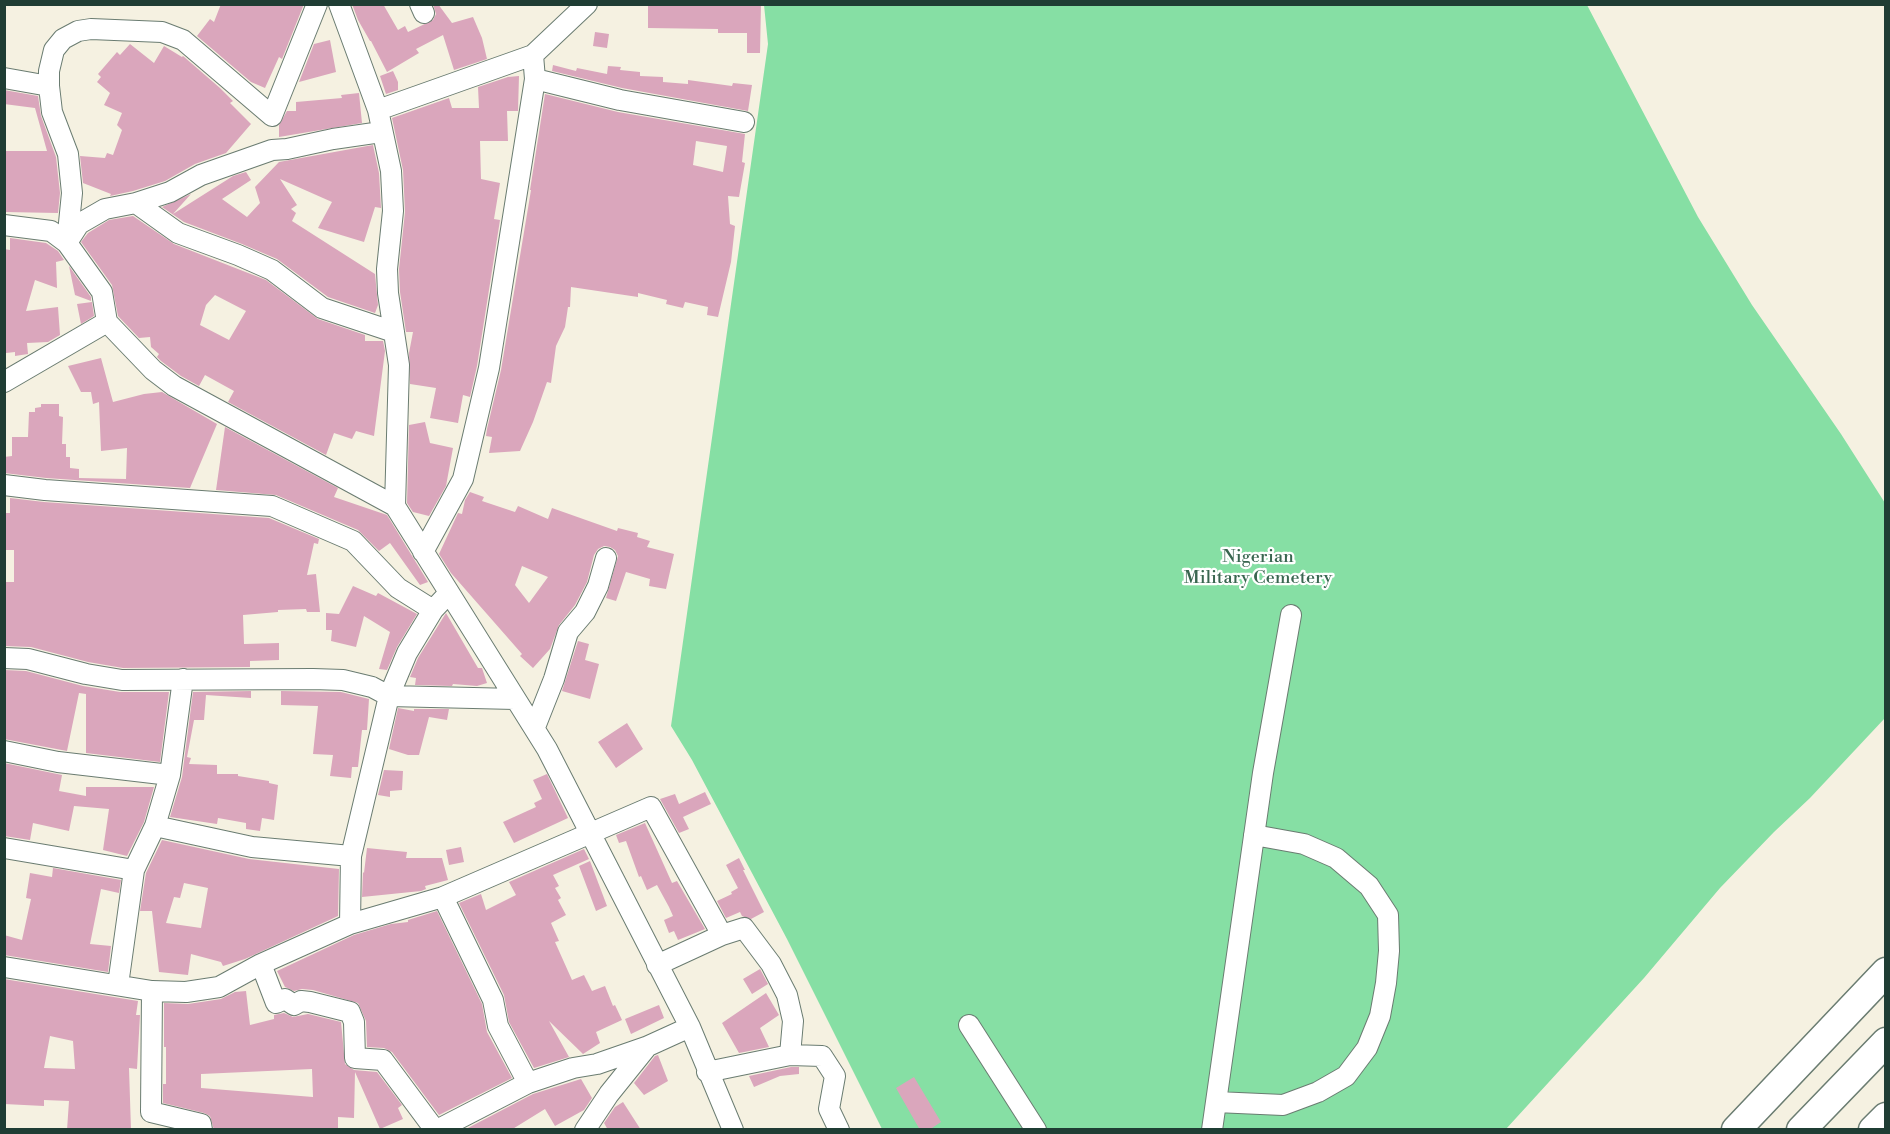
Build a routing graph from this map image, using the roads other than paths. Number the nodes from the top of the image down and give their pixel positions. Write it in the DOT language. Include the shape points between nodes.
graph roads {
  1 [pos="317,4"];
  2 [pos="339,4"];
  3 [pos="580,6"];
  4 [pos="533,55"];
  5 [pos="4,78"];
  6 [pos="535,79"];
  7 [pos="49,86"];
  8 [pos="378,110"];
  9 [pos="272,116"];
  10 [pos="744,122"];
  11 [pos="381,132"];
  12 [pos="272,150"];
  13 [pos="136,204"];
  14 [pos="4,225"];
  15 [pos="67,243"];
  16 [pos="107,322"];
  17 [pos="394,332"];
  18 [pos="4,382"];
  19 [pos="4,485"];
  20 [pos="395,506"];
  21 [pos="423,552"];
  22 [pos="606,558"];
  23 [pos="449,593"];
  24 [pos="433,610"];
  25 [pos="1291,615"];
  26 [pos="4,658"];
  27 [pos="183,679"];
  28 [pos="389,696"];
  29 [pos="515,699"];
  30 [pos="535,727"];
  31 [pos="4,751"];
  32 [pos="170,775"];
  33 [pos="155,826"];
  34 [pos="589,832"];
  35 [pos="1254,835"];
  36 [pos="4,848"];
  37 [pos="351,856"];
  38 [pos="134,870"];
  39 [pos="443,897"];
  40 [pos="350,924"];
  41 [pos="722,935"];
  42 [pos="261,964"];
  43 [pos="657,965"];
  44 [pos="4,967"];
  45 [pos="1886,972"];
  46 [pos="118,985"];
  47 [pos="152,991"];
  48 [pos="969,1025"];
  49 [pos="690,1027"];
  50 [pos="1886,1042"];
  51 [pos="646,1047"];
  52 [pos="790,1055"];
  53 [pos="707,1072"];
  54 [pos="528,1083"];
  55 [pos="1216,1102"];
  56 [pos="1886,1117"];
  57 [pos="150,1121"];
  58 [pos="840,1129"];
  59 [pos="202,1130"];
  60 [pos="436,1130"];
  61 [pos="585,1130"];
  62 [pos="733,1130"];
  63 [pos="1036,1130"];
  64 [pos="1212,1130"];
  65 [pos="1736,1130"];
  66 [pos="1801,1130"];
  67 [pos="1873,1130"];
  1 -- 9 [label="street"];
  2 -- 8 [label="street"];
  3 -- 4 [label="street"];
  4 -- 6 [label="street"];
  4 -- 8 [label="street"];
  5 -- 7 [label="street"];
  6 -- 10 [label="street" via="620,100"];
  6 -- 21 [label="street" via="489,368 463,479"];
  7 -- 9 [label="street" via="54,50 63,39 78,31 162,32 183,40"];
  7 -- 15 [label="street" via="52,112 68,154 72,193"];
  8 -- 11 [label="street"];
  9 -- 12 [label="street"];
  11 -- 12 [label="street"];
  11 -- 17 [label="street" via="391,171 393,212 387,269"];
  12 -- 13 [label="street"];
  13 -- 15 [label="street" via="105,208 79,224"];
  13 -- 17 [label="street" via="178,233 272,270 322,308"];
  14 -- 15 [label="street" via="51,231"];
  15 -- 16 [label="street" via="102,292"];
  16 -- 18 [label="street"];
  16 -- 20 [label="street" via="174,386"];
  17 -- 20 [label="street" via="399,365"];
  19 -- 24 [label="street" via="272,506 353,541 398,588"];
  20 -- 21 [label="street"];
  21 -- 23 [label="street"];
  22 -- 30 [label="street" via="585,612 568,632"];
  23 -- 24 [label="street"];
  23 -- 29 [label="street"];
  24 -- 28 [label="street" via="407,654"];
  25 -- 35 [label="street"];
  26 -- 27 [label="street" via="28,658 122,680"];
  27 -- 28 [label="street" via="343,680"];
  27 -- 32 [label="street"];
  28 -- 29 [label="street"];
  28 -- 37 [label="street"];
  29 -- 30 [label="street"];
  30 -- 34 [label="street"];
  31 -- 32 [label="street" via="58,762"];
  32 -- 33 [label="street"];
  33 -- 37 [label="street" via="252,847"];
  33 -- 38 [label="street"];
  34 -- 39 [label="street"];
  34 -- 41 [label="street" via="651,807"];
  34 -- 43 [label="street"];
  35 -- 55 [label="street"];
  35 -- 55 [label="street" via="1304,844 1336,858 1369,886 1388,915 1386,983 1380,1016 1367,1048 1346,1076 1284,1105"];
  36 -- 38 [label="street"];
  37 -- 40 [label="street"];
  38 -- 46 [label="street"];
  39 -- 40 [label="street"];
  39 -- 54 [label="street" via="493,1000 498,1026"];
  40 -- 42 [label="street"];
  41 -- 43 [label="street"];
  41 -- 52 [label="street" via="744,928 771,964 787,995 793,1021"];
  42 -- 47 [label="street" via="219,987 186,992"];
  42 -- 60 [label="street" via="276,1003 285,999 294,1005 301,1001 350,1012 355,1058 383,1060"];
  43 -- 49 [label="street"];
  44 -- 46 [label="street"];
  45 -- 65 [label="highway"];
  46 -- 47 [label="street"];
  47 -- 57 [label="street"];
  48 -- 63 [label="street"];
  49 -- 51 [label="street"];
  49 -- 53 [label="street"];
  50 -- 66 [label="highway"];
  51 -- 54 [label="street"];
  51 -- 61 [label="street"];
  52 -- 53 [label="street"];
  52 -- 58 [label="street" via="822,1056 835,1076 829,1109"];
  53 -- 62 [label="street"];
  54 -- 60 [label="street"];
  55 -- 64 [label="street"];
  56 -- 67 [label="highway"];
  57 -- 59 [label="street" via="201,1124"];
}
